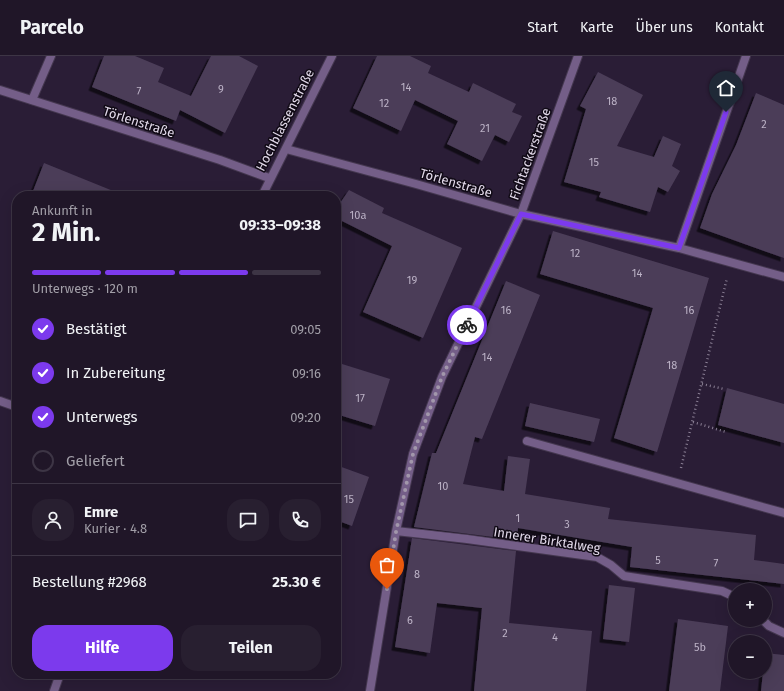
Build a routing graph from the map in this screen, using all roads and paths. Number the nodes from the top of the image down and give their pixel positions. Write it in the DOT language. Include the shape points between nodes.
graph roads {
  1 [pos="51,56"];
  2 [pos="332,56"];
  3 [pos="578,56"];
  4 [pos="746,56"];
  5 [pos="0,90"];
  6 [pos="32,100"];
  7 [pos="286,149"];
  8 [pos="269,178"];
  9 [pos="264,191"];
  10 [pos="521,214"];
  11 [pos="679,248"];
  12 [pos="731,262"];
  13 [pos="784,277"];
  14 [pos="702,384"];
  15 [pos="724,389"];
  16 [pos="0,401"];
  17 [pos="12,405"];
  18 [pos="693,422"];
  19 [pos="726,432"];
  20 [pos="527,441"];
  21 [pos="678,484"];
  22 [pos="784,513"];
  23 [pos="396,532"];
  24 [pos="728,594"];
  25 [pos="771,627"];
  26 [pos="784,633"];
  27 [pos="58,679"];
  28 [pos="54,691"];
  29 [pos="370,691"];
  1 -- 6 [label="street"];
  2 -- 7 [label="street, Hochblassenstraße"];
  3 -- 10 [label="street, Fichtackerstraße"];
  4 -- 11 [label="street"];
  5 -- 6 [label="street, Törlenstraße"];
  6 -- 8 [label="street, Törlenstraße"];
  7 -- 8 [label="street, Hochblassenstraße"];
  7 -- 10 [label="street, Törlenstraße"];
  8 -- 9 [label="street, Hochblassenstraße"];
  10 -- 11 [label="street, Törlenstraße"];
  10 -- 23 [label="street, Fichtackerstraße" via="442,377 413,454"];
  11 -- 12 [label="street, Törlenstraße"];
  12 -- 13 [label="street, Törlenstraße"];
  12 -- 14 [label="path"];
  14 -- 15 [label="path"];
  14 -- 18 [label="path"];
  16 -- 17 [label="street"];
  18 -- 19 [label="path"];
  18 -- 21 [label="path"];
  20 -- 21 [label="street"];
  21 -- 22 [label="street"];
  23 -- 24 [label="street, Innerer Birktalweg" via="597,557 624,576"];
  23 -- 29 [label="street, Fichtackerstraße"];
  25 -- 26 [label="street"];
  27 -- 28 [label="street"];
}
